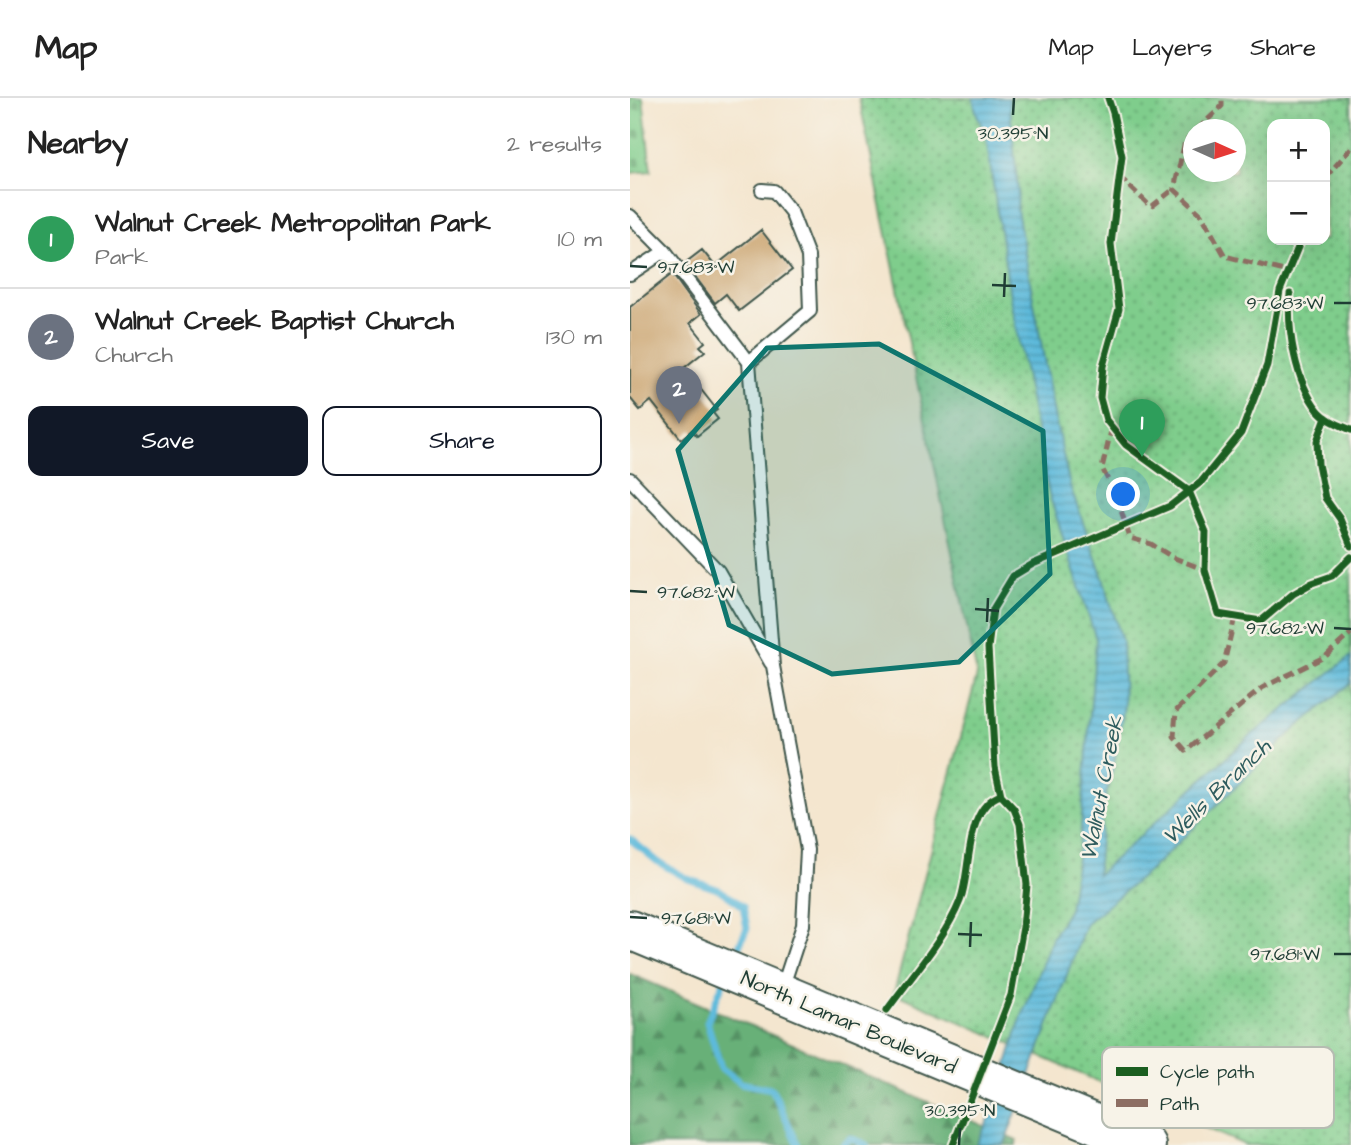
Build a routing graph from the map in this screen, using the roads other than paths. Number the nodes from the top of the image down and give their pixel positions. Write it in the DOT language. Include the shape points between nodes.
graph roads {
  1 [pos="762,190"];
  2 [pos="630,216"];
  3 [pos="665,251"];
  4 [pos="630,274"];
  5 [pos="749,362"];
  6 [pos="630,479"];
  7 [pos="772,666"];
  8 [pos="630,930"];
  9 [pos="778,992"];
  10 [pos="1102,1127"];
  11 [pos="1105,1128"];
  12 [pos="1146,1145"];
  1 -- 5 [label="lane" via="774,191 791,212 808,256 810,311"];
  2 -- 3 [label="lane"];
  3 -- 4 [label="lane"];
  3 -- 5 [label="lane"];
  5 -- 7 [label="lane"];
  6 -- 7 [label="lane" via="718,571"];
  7 -- 9 [label="lane" via="807,850 803,925"];
  8 -- 9 [label="main road, North Lamar Boulevard"];
  9 -- 10 [label="main road, North Lamar Boulevard"];
  11 -- 12 [label="main road, North Lamar Boulevard"];
}
